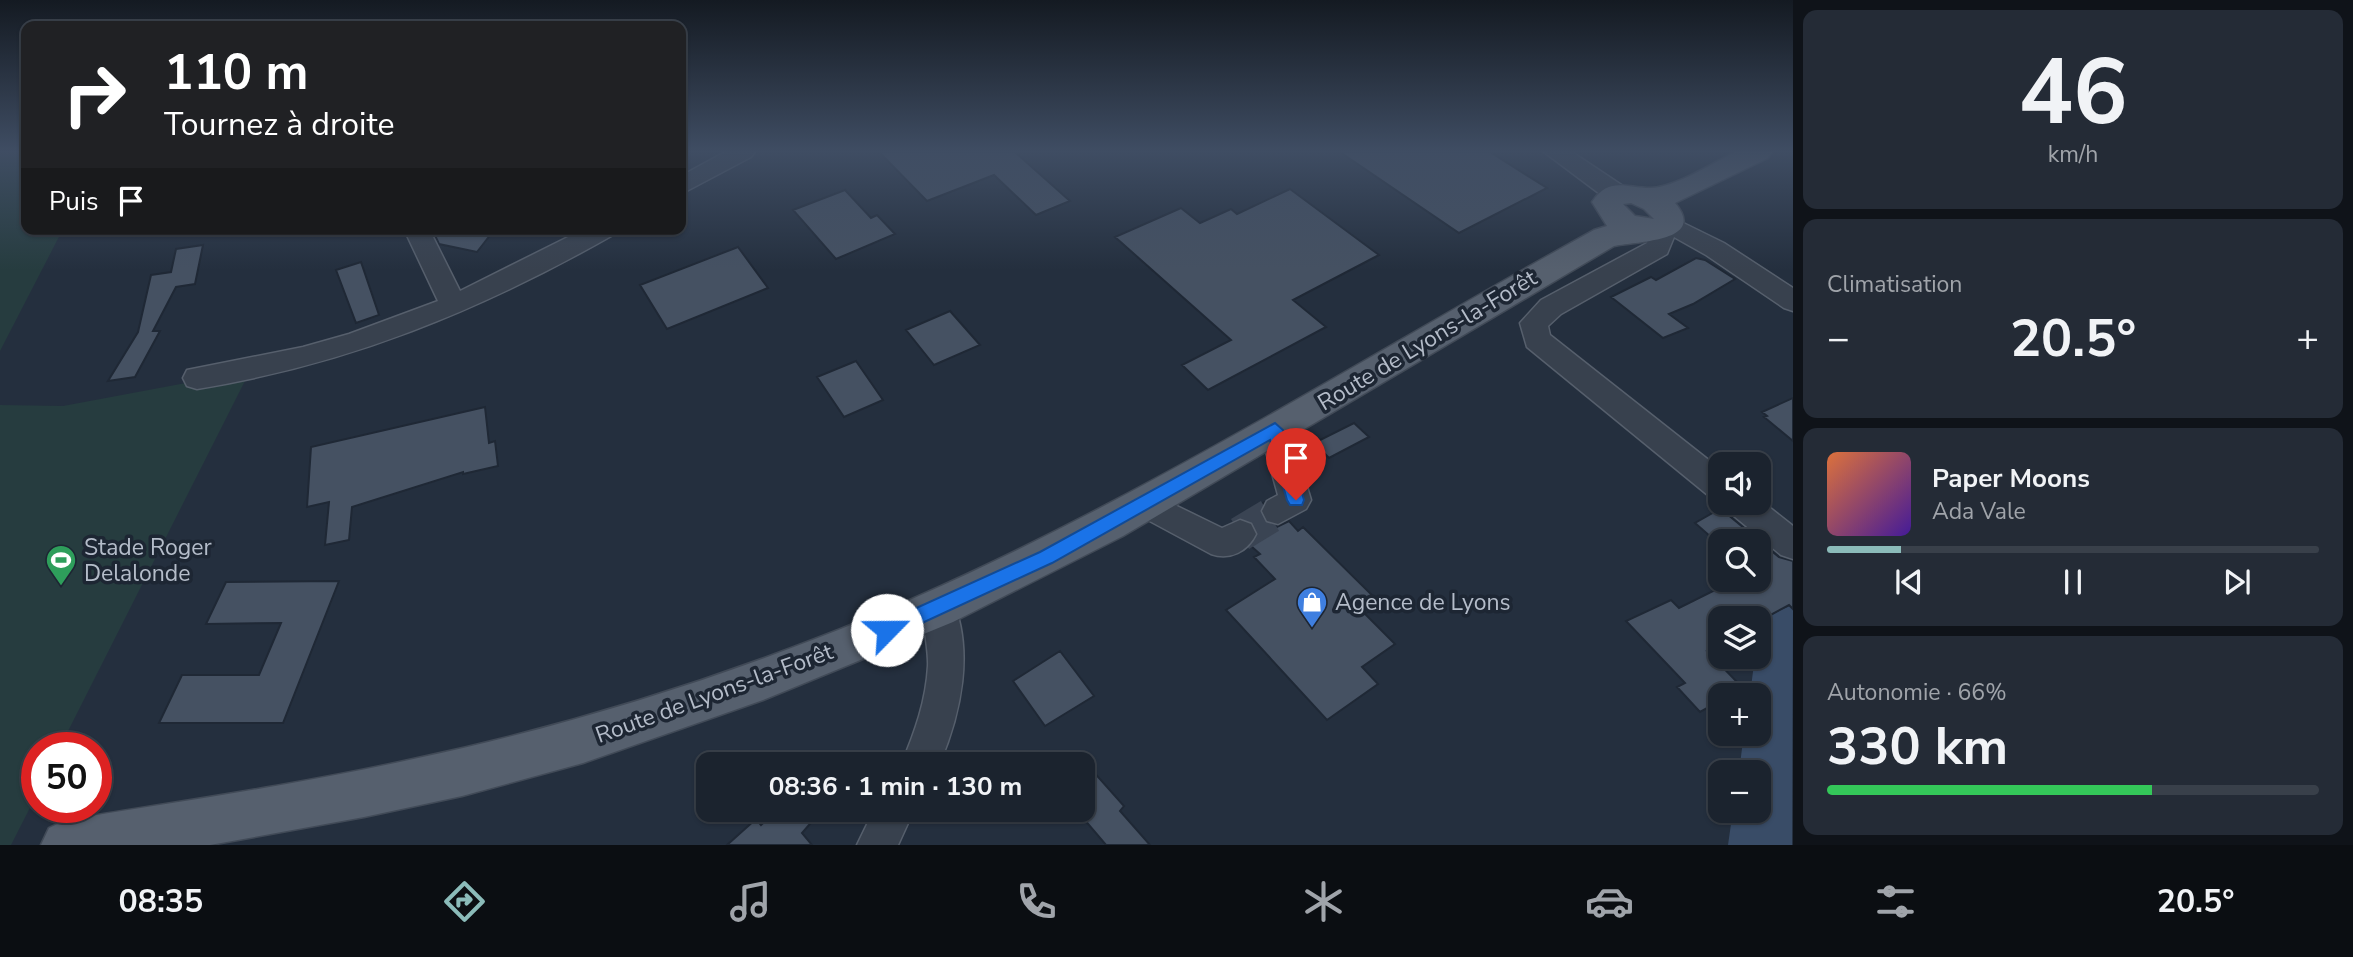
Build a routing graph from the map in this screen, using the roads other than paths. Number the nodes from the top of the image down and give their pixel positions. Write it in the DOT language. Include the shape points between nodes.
graph roads {
  1 [pos="1611,191"];
  2 [pos="1687,191"];
  3 [pos="1644,215"];
  4 [pos="419,235"];
  5 [pos="594,235"];
  6 [pos="1793,301"];
  7 [pos="453,304"];
  8 [pos="197,377"];
  9 [pos="1275,430"];
  10 [pos="1708,477"];
  11 [pos="1144,503"];
  12 [pos="1278,510"];
  13 [pos="1755,515"];
  14 [pos="1240,534"];
  15 [pos="1793,545"];
  16 [pos="939,608"];
  17 [pos="926,752"];
  18 [pos="889,822"];
  19 [pos="66,845"];
  20 [pos="877,845"];
  1 -- 3 [label="street"];
  2 -- 3 [label="main road, Route de Lyons-la-Forêt"];
  3 -- 6 [label="street" via="1715,249"];
  3 -- 9 [label="main road, Route de Lyons-la-Forêt"];
  3 -- 10 [label="street" via="1661,237 1658,248 1551,307 1534,323 1537,340"];
  4 -- 7 [label="street"];
  5 -- 7 [label="street" via="548,262"];
  7 -- 8 [label="street" via="295,360"];
  9 -- 11 [label="main road, Route de Lyons-la-Forêt"];
  9 -- 12 [label="street" via="1296,500"];
  11 -- 14 [label="street" via="1223,544"];
  11 -- 16 [label="main road, Route de Lyons-la-Forêt"];
  13 -- 15 [label="street"];
  16 -- 17 [label="street" via="944,624 942,706"];
  16 -- 19 [label="main road, Route de Lyons-la-Forêt" via="720,694 591,737 462,772"];
  18 -- 20 [label="street"];
}
